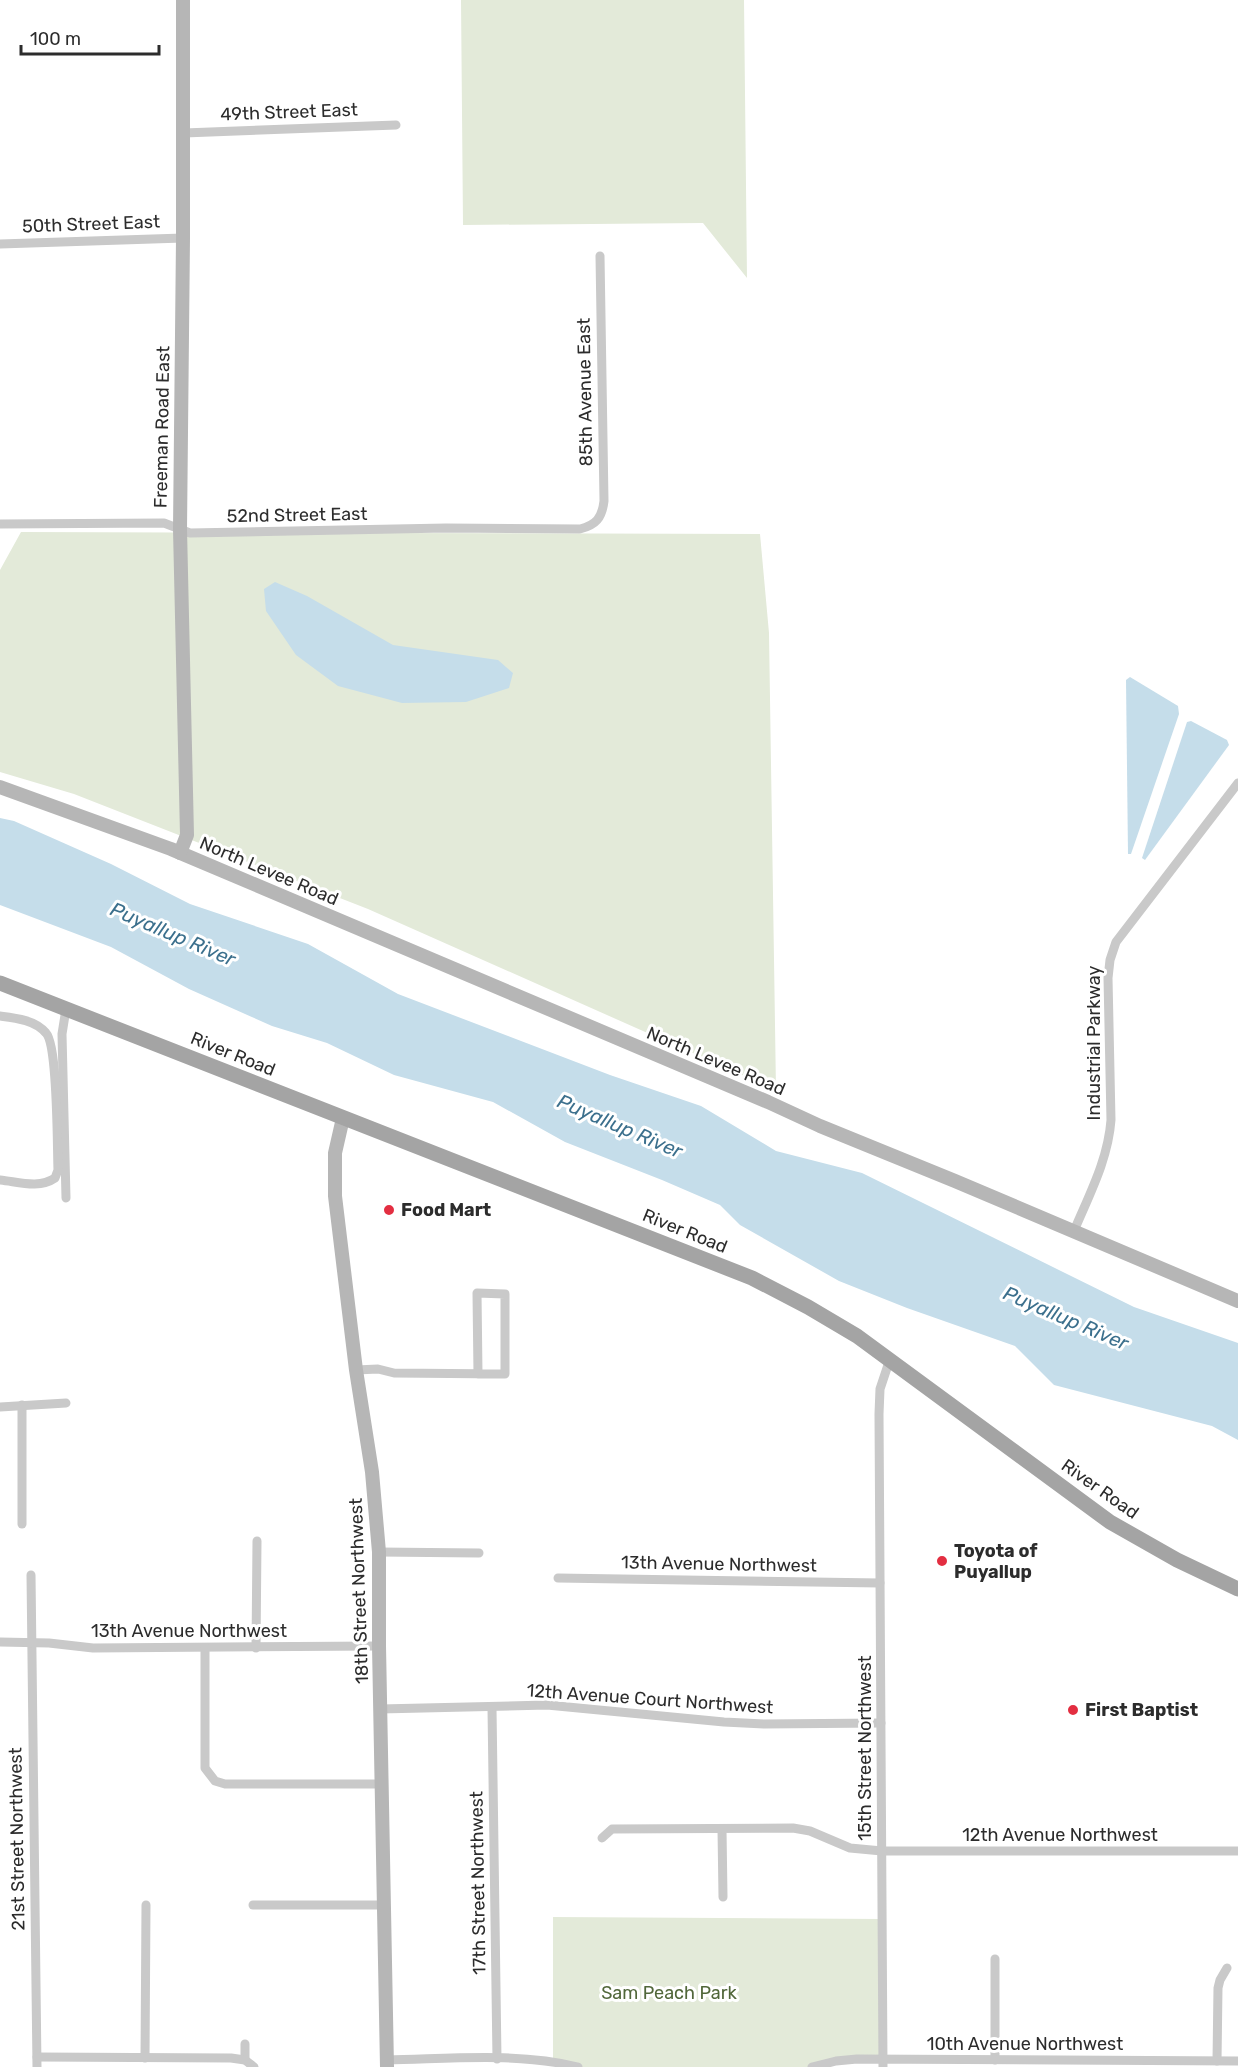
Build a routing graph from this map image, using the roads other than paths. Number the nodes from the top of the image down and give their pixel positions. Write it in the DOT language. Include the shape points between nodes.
graph roads {
  1 [pos="183,0"];
  2 [pos="396,125"];
  3 [pos="184,133"];
  4 [pos="183,238"];
  5 [pos="0,244"];
  6 [pos="600,256"];
  7 [pos="0,524"];
  8 [pos="594,524"];
  9 [pos="180,529"];
  10 [pos="1238,783"];
  11 [pos="0,787"];
  12 [pos="180,853"];
  13 [pos="0,983"];
  14 [pos="66,1009"];
  15 [pos="0,1016"];
  16 [pos="343,1118"];
  17 [pos="0,1180"];
  18 [pos="66,1198"];
  19 [pos="1074,1231"];
  20 [pos="1238,1301"];
  21 [pos="890,1359"];
  22 [pos="356,1370"];
  23 [pos="478,1374"];
  24 [pos="66,1403"];
  25 [pos="22,1405"];
  26 [pos="0,1407"];
  27 [pos="22,1524"];
  28 [pos="257,1541"];
  29 [pos="379,1552"];
  30 [pos="479,1553"];
  31 [pos="31,1575"];
  32 [pos="558,1578"];
  33 [pos="880,1583"];
  34 [pos="1238,1588"];
  35 [pos="0,1642"];
  36 [pos="31,1644"];
  37 [pos="379,1646"];
  38 [pos="205,1648"];
  39 [pos="256,1648"];
  40 [pos="492,1707"];
  41 [pos="380,1709"];
  42 [pos="881,1723"];
  43 [pos="381,1784"];
  44 [pos="722,1829"];
  45 [pos="602,1838"];
  46 [pos="882,1851"];
  47 [pos="1238,1851"];
  48 [pos="723,1897"];
  49 [pos="146,1905"];
  50 [pos="253,1905"];
  51 [pos="384,1905"];
  52 [pos="995,1959"];
  53 [pos="1227,1968"];
  54 [pos="245,2044"];
  55 [pos="146,2058"];
  56 [pos="497,2059"];
  57 [pos="245,2060"];
  58 [pos="995,2060"];
  59 [pos="1217,2061"];
  60 [pos="1238,2061"];
  61 [pos="37,2062"];
  62 [pos="883,2063"];
  63 [pos="387,2064"];
  64 [pos="1170,2064"];
  65 [pos="254,2067"];
  66 [pos="578,2067"];
  67 [pos="813,2067"];
  1 -- 3 [label="street, Freeman Road East"];
  2 -- 3 [label="street, 49th Street East"];
  3 -- 4 [label="street, Freeman Road East"];
  4 -- 5 [label="street, 50th Street East"];
  4 -- 9 [label="street, Freeman Road East"];
  6 -- 8 [label="street, 85th Avenue East" via="604,501 600,518"];
  7 -- 9 [label="street, 52nd Street East" via="164,523"];
  8 -- 9 [label="street, 52nd Street East" via="580,529 190,533"];
  9 -- 12 [label="street, Freeman Road East" via="187,836"];
  10 -- 19 [label="street, Industrial Parkway" via="1116,942 1108,978 1110,1137"];
  11 -- 12 [label="street, North Levee Road"];
  12 -- 19 [label="street, North Levee Road"];
  13 -- 14 [label="main road, River Road"];
  14 -- 16 [label="main road, River Road"];
  14 -- 18 [label="street" via="62,1034"];
  15 -- 17 [label="street" via="33,1023 51,1040 58,1170 56,1178 38,1185"];
  16 -- 21 [label="main road, River Road" via="752,1278 830,1320"];
  16 -- 22 [label="street, 18th Street Northwest" via="335,1153 334,1196"];
  19 -- 20 [label="street, North Levee Road"];
  21 -- 33 [label="street, 15th Street Northwest" via="880,1389"];
  21 -- 34 [label="main road, River Road" via="1110,1522 1177,1560"];
  22 -- 23 [label="street"];
  22 -- 29 [label="street, 18th Street Northwest" via="370,1456"];
  23 -- 23 [label="street" via="477,1293 505,1294 505,1374"];
  24 -- 25 [label="street"];
  25 -- 26 [label="street"];
  25 -- 27 [label="street"];
  28 -- 39 [label="street"];
  29 -- 30 [label="street"];
  29 -- 37 [label="street, 18th Street Northwest"];
  31 -- 36 [label="street, 21st Street Northwest"];
  32 -- 33 [label="street, 13th Avenue Northwest"];
  33 -- 42 [label="street, 15th Street Northwest"];
  35 -- 36 [label="street, 13th Avenue Northwest"];
  36 -- 38 [label="street, 13th Avenue Northwest"];
  36 -- 61 [label="street, 21st Street Northwest"];
  37 -- 39 [label="street, 13th Avenue Northwest"];
  37 -- 41 [label="street, 18th Street Northwest"];
  38 -- 39 [label="street, 13th Avenue Northwest"];
  38 -- 43 [label="street" via="205,1768 215,1781"];
  40 -- 41 [label="street, 12th Avenue Court Northwest"];
  40 -- 42 [label="street, 12th Avenue Court Northwest" via="547,1705 764,1724"];
  40 -- 56 [label="street, 17th Street Northwest"];
  41 -- 43 [label="street, 18th Street Northwest"];
  42 -- 46 [label="street, 15th Street Northwest"];
  43 -- 51 [label="street, 18th Street Northwest"];
  44 -- 45 [label="street, 12th Avenue Northwest" via="612,1829"];
  44 -- 46 [label="street, 12th Avenue Northwest" via="793,1828 850,1848"];
  44 -- 48 [label="street"];
  46 -- 47 [label="street, 12th Avenue Northwest"];
  46 -- 62 [label="street, 15th Street Northwest"];
  49 -- 55 [label="street"];
  50 -- 51 [label="street"];
  51 -- 63 [label="street, 18th Street Northwest"];
  52 -- 58 [label="street"];
  53 -- 59 [label="street" via="1218,1988"];
  54 -- 57 [label="street"];
  55 -- 57 [label="street"];
  55 -- 61 [label="street"];
  56 -- 63 [label="street"];
  56 -- 66 [label="street" via="539,2060"];
  57 -- 65 [label="street"];
  58 -- 62 [label="street, 10th Avenue Northwest"];
  58 -- 64 [label="street, 10th Avenue Northwest"];
  59 -- 60 [label="street, 10th Avenue Northwest"];
  59 -- 64 [label="street, 10th Avenue Northwest"];
  62 -- 67 [label="street, 10th Avenue Northwest" via="836,2061"];
}
